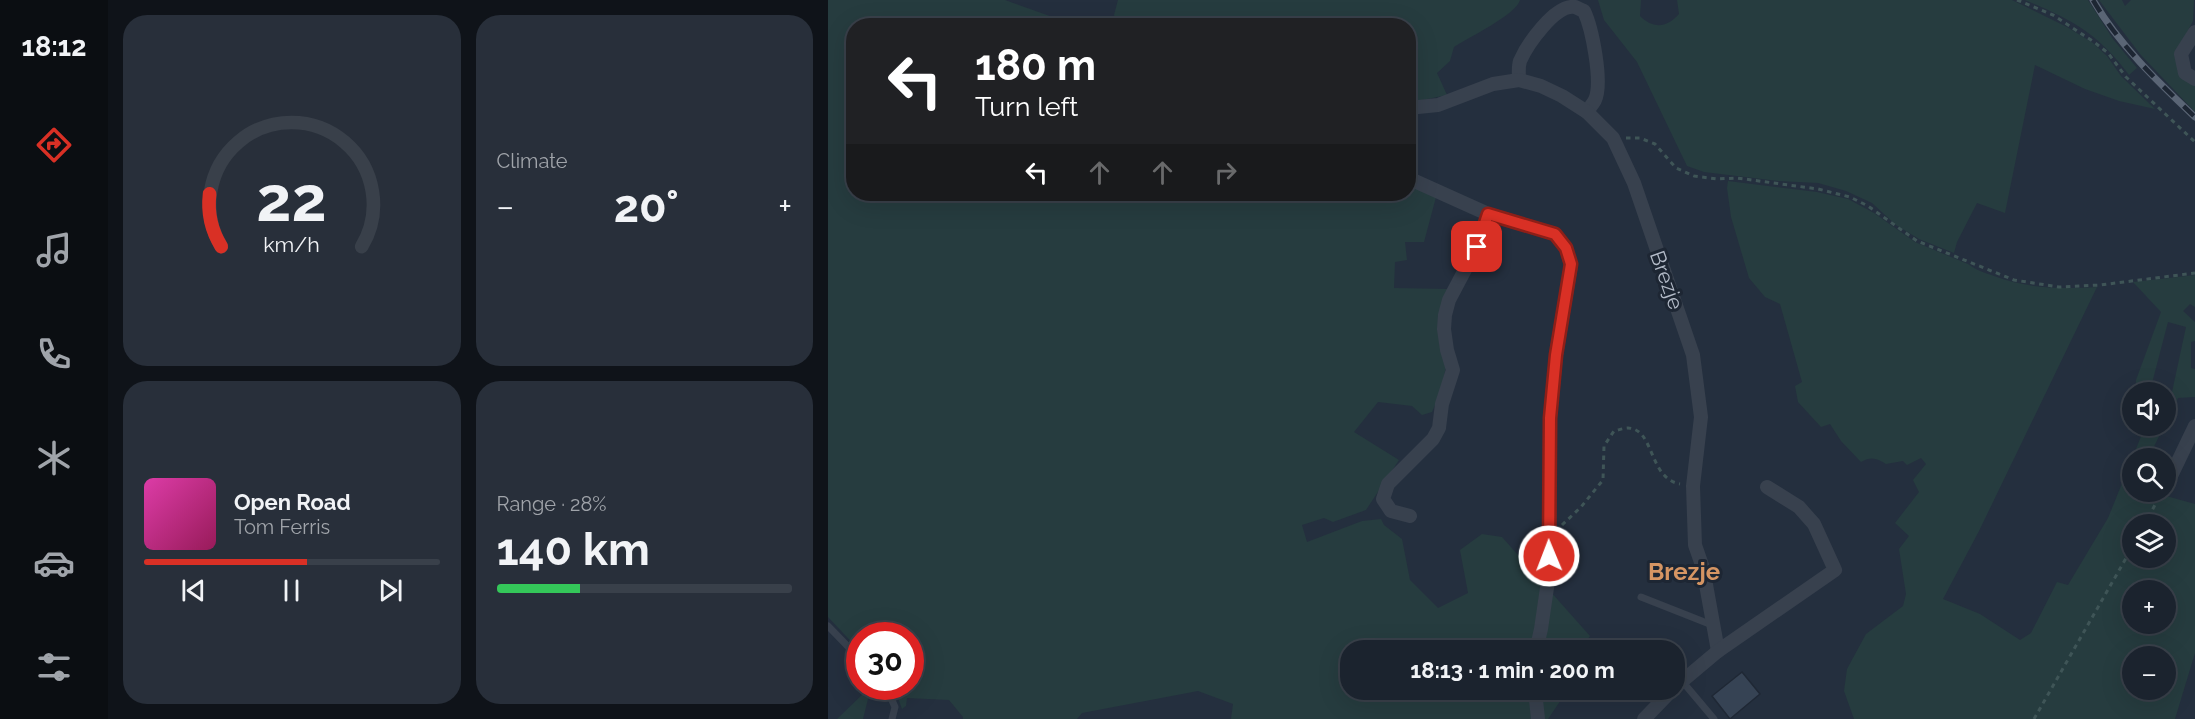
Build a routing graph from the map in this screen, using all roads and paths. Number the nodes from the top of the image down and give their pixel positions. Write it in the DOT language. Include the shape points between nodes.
graph roads {
  1 [pos="2017,0"];
  2 [pos="2195,32"];
  3 [pos="2195,79"];
  4 [pos="1519,80"];
  5 [pos="1416,107"];
  6 [pos="1587,112"];
  7 [pos="1613,138"];
  8 [pos="2195,142"];
  9 [pos="1416,182"];
  10 [pos="1488,214"];
  11 [pos="2195,273"];
  12 [pos="2195,426"];
  13 [pos="2176,466"];
  14 [pos="1693,486"];
  15 [pos="1767,487"];
  16 [pos="1410,516"];
  17 [pos="1548,538"];
  18 [pos="2122,565"];
  19 [pos="1641,597"];
  20 [pos="1712,626"];
  21 [pos="828,627"];
  22 [pos="1538,640"];
  23 [pos="846,645"];
  24 [pos="1718,651"];
  25 [pos="1685,678"];
  26 [pos="1685,694"];
  27 [pos="892,700"];
  28 [pos="1536,700"];
  29 [pos="1662,700"];
  30 [pos="892,719"];
  31 [pos="1538,719"];
  32 [pos="1644,719"];
  33 [pos="1714,719"];
  34 [pos="2034,719"];
  1 -- 8 [label="path" via="2053,15 2108,53 2126,77"];
  2 -- 3 [label="street" via="2181,54 2185,73"];
  4 -- 5 [label="street, Brezje" via="1493,84 1438,105"];
  4 -- 6 [label="street, Brezje" via="1541,86"];
  4 -- 6 [label="street" via="1519,63 1538,32 1565,9 1584,11 1590,23 1597,78 1596,99"];
  6 -- 7 [label="street, Brezje"];
  7 -- 11 [label="path" via="1640,138 1655,144 1676,168 1694,176 1760,181 1851,197 1917,241 2014,280 2060,287"];
  7 -- 14 [label="street, Brezje" via="1634,183 1693,355 1701,417"];
  9 -- 10 [label="street"];
  10 -- 16 [label="street" via="1445,315 1447,350 1453,370 1439,428 1388,484 1383,499 1391,511"];
  10 -- 17 [label="street" via="1555,234 1566,248 1571,264 1550,418"];
  12 -- 13 [label="street"];
  14 -- 17 [label="path" via="1670,482 1658,468 1644,436 1630,428 1614,431 1604,446 1603,480"];
  14 -- 20 [label="street, Brezje" via="1695,545 1703,568"];
  15 -- 24 [label="street" via="1799,507 1814,524 1835,570"];
  17 -- 22 [label="street" via="1549,574"];
  18 -- 34 [label="path"];
  19 -- 20 [label="lane"];
  20 -- 24 [label="street, Brezje"];
  21 -- 23 [label="lane"];
  24 -- 25 [label="street"];
  26 -- 33 [label="lane"];
  27 -- 30 [label="lane" via="895,707"];
  28 -- 31 [label="street"];
  29 -- 32 [label="street"];
}
